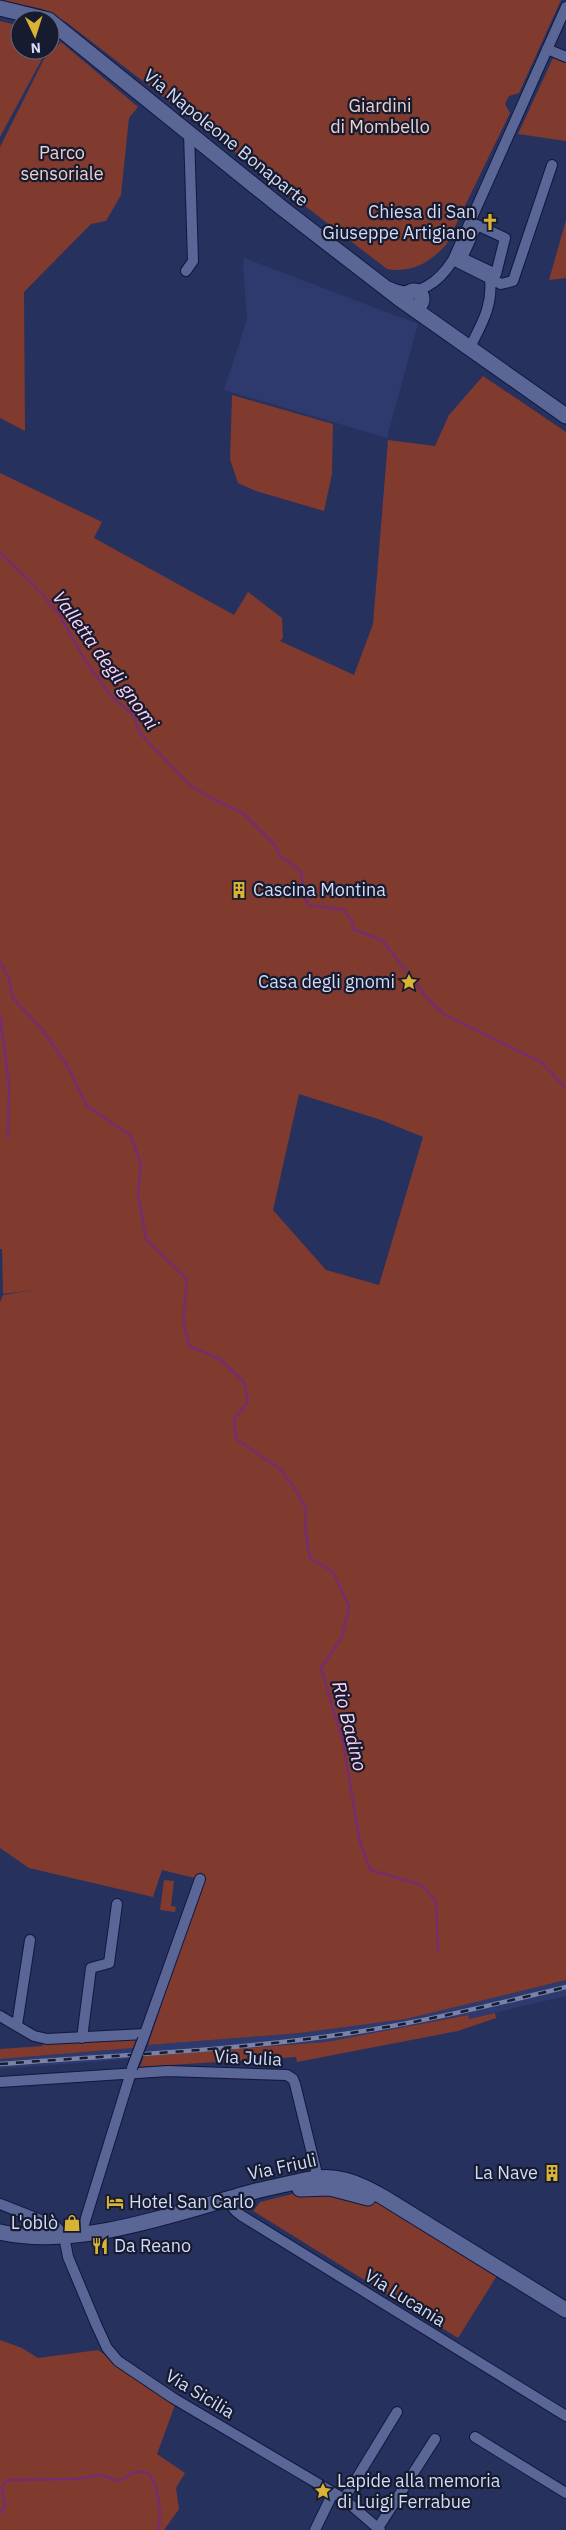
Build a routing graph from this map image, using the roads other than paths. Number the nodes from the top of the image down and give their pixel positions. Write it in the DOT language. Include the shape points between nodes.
graph roads {
  1 [pos="566,7"];
  2 [pos="60,28"];
  3 [pos="547,49"];
  4 [pos="566,57"];
  5 [pos="189,133"];
  6 [pos="552,165"];
  7 [pos="453,260"];
  8 [pos="186,271"];
  9 [pos="493,276"];
  10 [pos="411,298"];
  11 [pos="469,349"];
  12 [pos="566,416"];
  13 [pos="200,1879"];
  14 [pos="117,1904"];
  15 [pos="30,1940"];
  16 [pos="0,2016"];
  17 [pos="17,2025"];
  18 [pos="144,2036"];
  19 [pos="82,2038"];
  20 [pos="131,2071"];
  21 [pos="0,2082"];
  22 [pos="326,2181"];
  23 [pos="278,2190"];
  24 [pos="232,2203"];
  25 [pos="0,2204"];
  26 [pos="212,2204"];
  27 [pos="0,2232"];
  28 [pos="80,2234"];
  29 [pos="64,2236"];
  30 [pos="566,2310"];
  31 [pos="397,2412"];
  32 [pos="566,2416"];
  33 [pos="475,2437"];
  34 [pos="435,2439"];
  35 [pos="333,2493"];
  36 [pos="566,2493"];
  37 [pos="344,2500"];
  38 [pos="379,2529"];
  39 [pos="315,2530"];
  1 -- 3 [label="street"];
  2 -- 5 [label="street, Via Napoleone Bonaparte"];
  3 -- 4 [label="street"];
  3 -- 7 [label="street"];
  5 -- 8 [label="street" via="193,261"];
  5 -- 10 [label="street, Via Napoleone Bonaparte" via="381,282"];
  6 -- 9 [label="street" via="517,275 513,282 507,283"];
  7 -- 9 [label="street"];
  7 -- 10 [label="street" via="434,282"];
  9 -- 9 [label="street" via="462,258 477,225 505,238"];
  9 -- 11 [label="street" via="489,306"];
  10 -- 11 [label="street, Via Napoleone Bonaparte"];
  11 -- 12 [label="street, Via Napoleone Bonaparte"];
  13 -- 18 [label="street"];
  14 -- 19 [label="street" via="109,1963 91,1968"];
  15 -- 17 [label="street"];
  16 -- 17 [label="street"];
  17 -- 19 [label="street" via="42,2038"];
  18 -- 19 [label="street"];
  18 -- 20 [label="street, bridge"];
  20 -- 21 [label="street, Via Julia"];
  20 -- 22 [label="street, Via Julia" via="289,2076 295,2082"];
  20 -- 28 [label="street"];
  22 -- 23 [label="street, Via Friuli"];
  22 -- 30 [label="street" via="347,2180 367,2188"];
  23 -- 24 [label="street, Via Friuli"];
  23 -- 26 [label="street, Via Friuli"];
  24 -- 26 [label="street, Via Friuli"];
  24 -- 32 [label="street, Via Lucania" via="235,2211 268,2233"];
  25 -- 29 [label="street" via="46,2220"];
  26 -- 28 [label="street, Via Friuli"];
  27 -- 29 [label="street, Via Friuli"];
  28 -- 29 [label="street, Via Friuli"];
  29 -- 35 [label="street, Via Sicilia" via="68,2257 113,2357 161,2390"];
  31 -- 37 [label="street"];
  33 -- 36 [label="street"];
  34 -- 38 [label="street"];
  35 -- 37 [label="street, Via Sicilia"];
  35 -- 39 [label="street"];
  37 -- 38 [label="street, Via Sicilia"];
}
